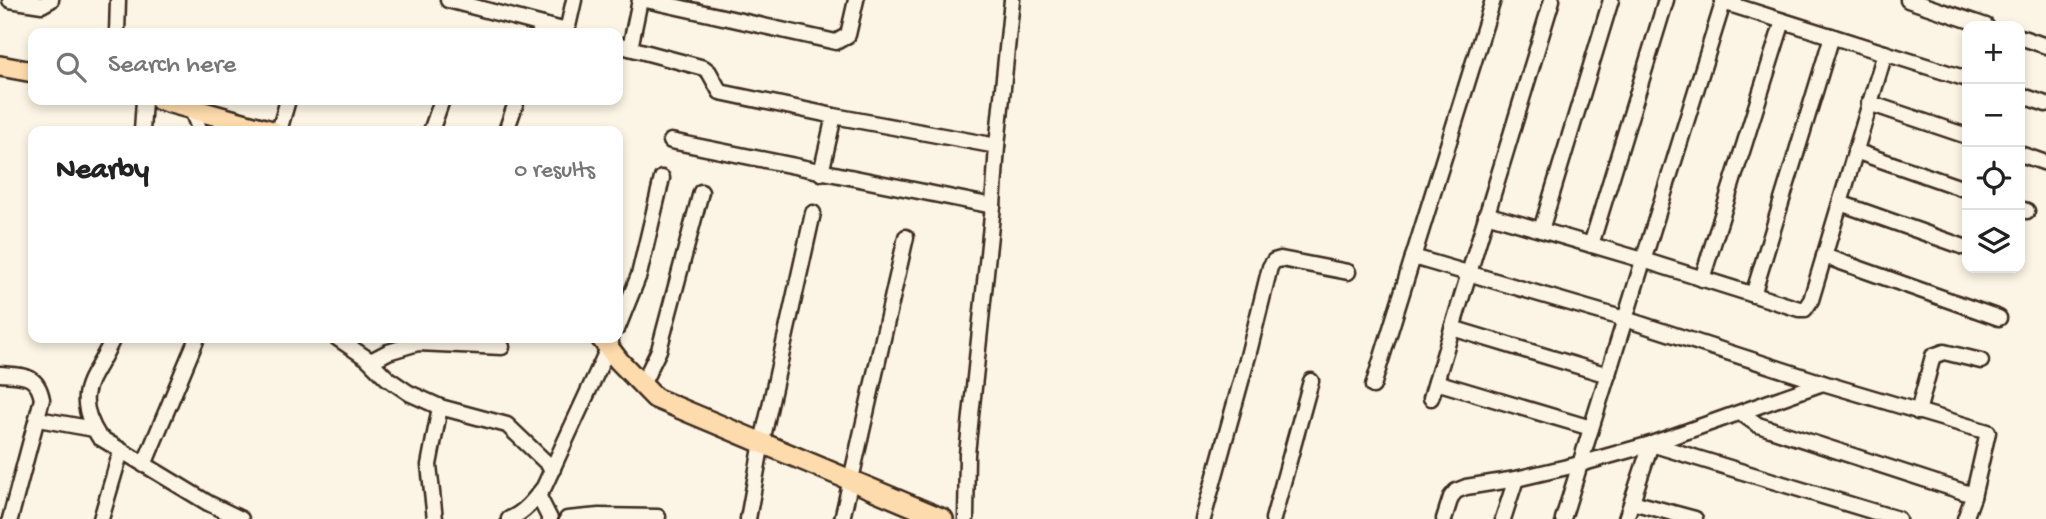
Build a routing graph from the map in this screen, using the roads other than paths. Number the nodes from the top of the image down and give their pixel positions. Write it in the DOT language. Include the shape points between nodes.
graph roads {
  1 [pos="10,0"];
  2 [pos="51,0"];
  3 [pos="118,0"];
  4 [pos="448,0"];
  5 [pos="574,0"];
  6 [pos="640,0"];
  7 [pos="646,0"];
  8 [pos="856,0"];
  9 [pos="1012,0"];
  10 [pos="1493,0"];
  11 [pos="1552,0"];
  12 [pos="1611,0"];
  13 [pos="1666,0"];
  14 [pos="1908,0"];
  15 [pos="1723,1"];
  16 [pos="504,7"];
  17 [pos="1783,21"];
  18 [pos="1971,21"];
  19 [pos="117,28"];
  20 [pos="539,28"];
  21 [pos="571,28"];
  22 [pos="1832,36"];
  23 [pos="2025,39"];
  24 [pos="624,46"];
  25 [pos="2046,46"];
  26 [pos="1885,53"];
  27 [pos="0,66"];
  28 [pos="28,71"];
  29 [pos="1962,77"];
  30 [pos="2025,97"];
  31 [pos="1869,103"];
  32 [pos="2046,104"];
  33 [pos="144,105"];
  34 [pos="179,105"];
  35 [pos="287,105"];
  36 [pos="440,105"];
  37 [pos="515,105"];
  38 [pos="191,108"];
  39 [pos="834,116"];
  40 [pos="142,126"];
  41 [pos="198,126"];
  42 [pos="254,126"];
  43 [pos="280,126"];
  44 [pos="433,126"];
  45 [pos="508,126"];
  46 [pos="1962,134"];
  47 [pos="671,141"];
  48 [pos="997,146"];
  49 [pos="1855,151"];
  50 [pos="2025,156"];
  51 [pos="2046,163"];
  52 [pos="821,173"];
  53 [pos="662,178"];
  54 [pos="1962,188"];
  55 [pos="701,192"];
  56 [pos="1840,202"];
  57 [pos="993,206"];
  58 [pos="813,213"];
  59 [pos="1486,214"];
  60 [pos="1541,230"];
  61 [pos="906,237"];
  62 [pos="1591,245"];
  63 [pos="1962,246"];
  64 [pos="1824,256"];
  65 [pos="1413,257"];
  66 [pos="1643,260"];
  67 [pos="1348,272"];
  68 [pos="1468,274"];
  69 [pos="1702,279"];
  70 [pos="1753,295"];
  71 [pos="623,315"];
  72 [pos="1999,318"];
  73 [pos="1625,319"];
  74 [pos="1452,328"];
  75 [pos="110,343"];
  76 [pos="195,343"];
  77 [pos="344,343"];
  78 [pos="606,343"];
  79 [pos="609,343"];
  80 [pos="502,347"];
  81 [pos="371,361"];
  82 [pos="1981,361"];
  83 [pos="0,373"];
  84 [pos="1608,375"];
  85 [pos="1311,381"];
  86 [pos="1436,382"];
  87 [pos="1823,383"];
  88 [pos="642,385"];
  89 [pos="1373,386"];
  90 [pos="1431,398"];
  91 [pos="440,407"];
  92 [pos="1918,412"];
  93 [pos="1741,413"];
  94 [pos="38,419"];
  95 [pos="1591,428"];
  96 [pos="94,429"];
  97 [pos="762,442"];
  98 [pos="1651,444"];
  99 [pos="121,452"];
  100 [pos="1580,464"];
  101 [pos="144,466"];
  102 [pos="552,469"];
  103 [pos="850,479"];
  104 [pos="1516,479"];
  105 [pos="538,495"];
  106 [pos="1973,497"];
  107 [pos="1632,502"];
  108 [pos="904,511"];
  109 [pos="658,517"];
  110 [pos="1679,517"];
  111 [pos="10,519"];
  112 [pos="101,519"];
  113 [pos="241,519"];
  114 [pos="435,519"];
  115 [pos="509,519"];
  116 [pos="550,519"];
  117 [pos="567,519"];
  118 [pos="748,519"];
  119 [pos="842,519"];
  120 [pos="943,519"];
  121 [pos="966,519"];
  122 [pos="1202,519"];
  123 [pos="1273,519"];
  124 [pos="1444,519"];
  125 [pos="1503,519"];
  126 [pos="1563,519"];
  127 [pos="1626,519"];
  128 [pos="1695,519"];
  129 [pos="1898,519"];
  130 [pos="1965,519"];
  1 -- 2 [label="street" via="42,5"];
  3 -- 19 [label="street"];
  4 -- 16 [label="street"];
  5 -- 21 [label="street"];
  6 -- 24 [label="street"];
  7 -- 8 [label="street" via="836,42 848,35"];
  9 -- 48 [label="street"];
  10 -- 65 [label="street"];
  11 -- 59 [label="street"];
  12 -- 60 [label="street"];
  13 -- 62 [label="street"];
  14 -- 18 [label="street"];
  15 -- 17 [label="street"];
  15 -- 66 [label="street"];
  16 -- 20 [label="street"];
  17 -- 22 [label="street"];
  17 -- 69 [label="street"];
  22 -- 26 [label="street"];
  22 -- 70 [label="street"];
  23 -- 25 [label="street"];
  24 -- 39 [label="street" via="704,68 720,93"];
  26 -- 29 [label="street"];
  26 -- 31 [label="street"];
  27 -- 28 [label="main road"];
  30 -- 32 [label="street"];
  31 -- 46 [label="street"];
  31 -- 49 [label="street"];
  33 -- 40 [label="street"];
  34 -- 38 [label="main road"];
  35 -- 43 [label="street"];
  36 -- 44 [label="street"];
  37 -- 45 [label="street"];
  38 -- 41 [label="street"];
  38 -- 42 [label="main road"];
  39 -- 48 [label="street"];
  39 -- 52 [label="street"];
  47 -- 52 [label="street"];
  48 -- 57 [label="street"];
  49 -- 54 [label="street"];
  49 -- 56 [label="street"];
  50 -- 51 [label="street"];
  52 -- 57 [label="street"];
  53 -- 71 [label="street" via="639,275"];
  55 -- 88 [label="street" via="659,350"];
  56 -- 63 [label="street"];
  56 -- 64 [label="street"];
  57 -- 121 [label="street" via="967,454"];
  58 -- 97 [label="street"];
  59 -- 60 [label="street"];
  59 -- 68 [label="street"];
  60 -- 62 [label="street"];
  61 -- 103 [label="street"];
  62 -- 66 [label="street"];
  64 -- 70 [label="street" via="1805,309"];
  64 -- 72 [label="street"];
  65 -- 68 [label="street"];
  65 -- 89 [label="street"];
  66 -- 69 [label="street"];
  66 -- 73 [label="street"];
  67 -- 122 [label="street" via="1281,258 1270,267"];
  68 -- 73 [label="street"];
  68 -- 74 [label="street"];
  69 -- 70 [label="street"];
  73 -- 84 [label="street"];
  73 -- 87 [label="street"];
  74 -- 84 [label="street"];
  74 -- 86 [label="street"];
  75 -- 96 [label="street" via="87,386 86,410"];
  76 -- 101 [label="street"];
  77 -- 81 [label="street"];
  78 -- 102 [label="street"];
  79 -- 88 [label="main road"];
  80 -- 81 [label="street" via="418,343"];
  81 -- 91 [label="street" via="409,393"];
  82 -- 92 [label="street" via="1944,352 1933,356"];
  83 -- 94 [label="street" via="36,381 42,398"];
  84 -- 95 [label="street"];
  85 -- 123 [label="street"];
  86 -- 90 [label="street"];
  86 -- 95 [label="street"];
  87 -- 92 [label="street"];
  87 -- 93 [label="street"];
  88 -- 97 [label="main road" via="655,398"];
  91 -- 102 [label="street" via="507,425"];
  91 -- 114 [label="street" via="429,465"];
  92 -- 106 [label="street" via="1988,432"];
  93 -- 98 [label="street"];
  93 -- 106 [label="street" via="1758,425"];
  94 -- 96 [label="street"];
  94 -- 111 [label="street"];
  95 -- 100 [label="street"];
  96 -- 99 [label="street"];
  97 -- 103 [label="main road"];
  97 -- 118 [label="street"];
  98 -- 100 [label="street"];
  98 -- 107 [label="street"];
  98 -- 129 [label="street"];
  99 -- 101 [label="street"];
  99 -- 112 [label="street"];
  100 -- 104 [label="street"];
  100 -- 126 [label="street"];
  101 -- 113 [label="street"];
  102 -- 105 [label="street"];
  103 -- 108 [label="main road"];
  103 -- 119 [label="street"];
  104 -- 124 [label="street" via="1456,491"];
  104 -- 125 [label="street"];
  105 -- 115 [label="street"];
  105 -- 116 [label="street"];
  106 -- 130 [label="street"];
  107 -- 110 [label="street"];
  107 -- 127 [label="street"];
  108 -- 120 [label="main road"];
  109 -- 117 [label="street"];
  110 -- 128 [label="street"];
}
